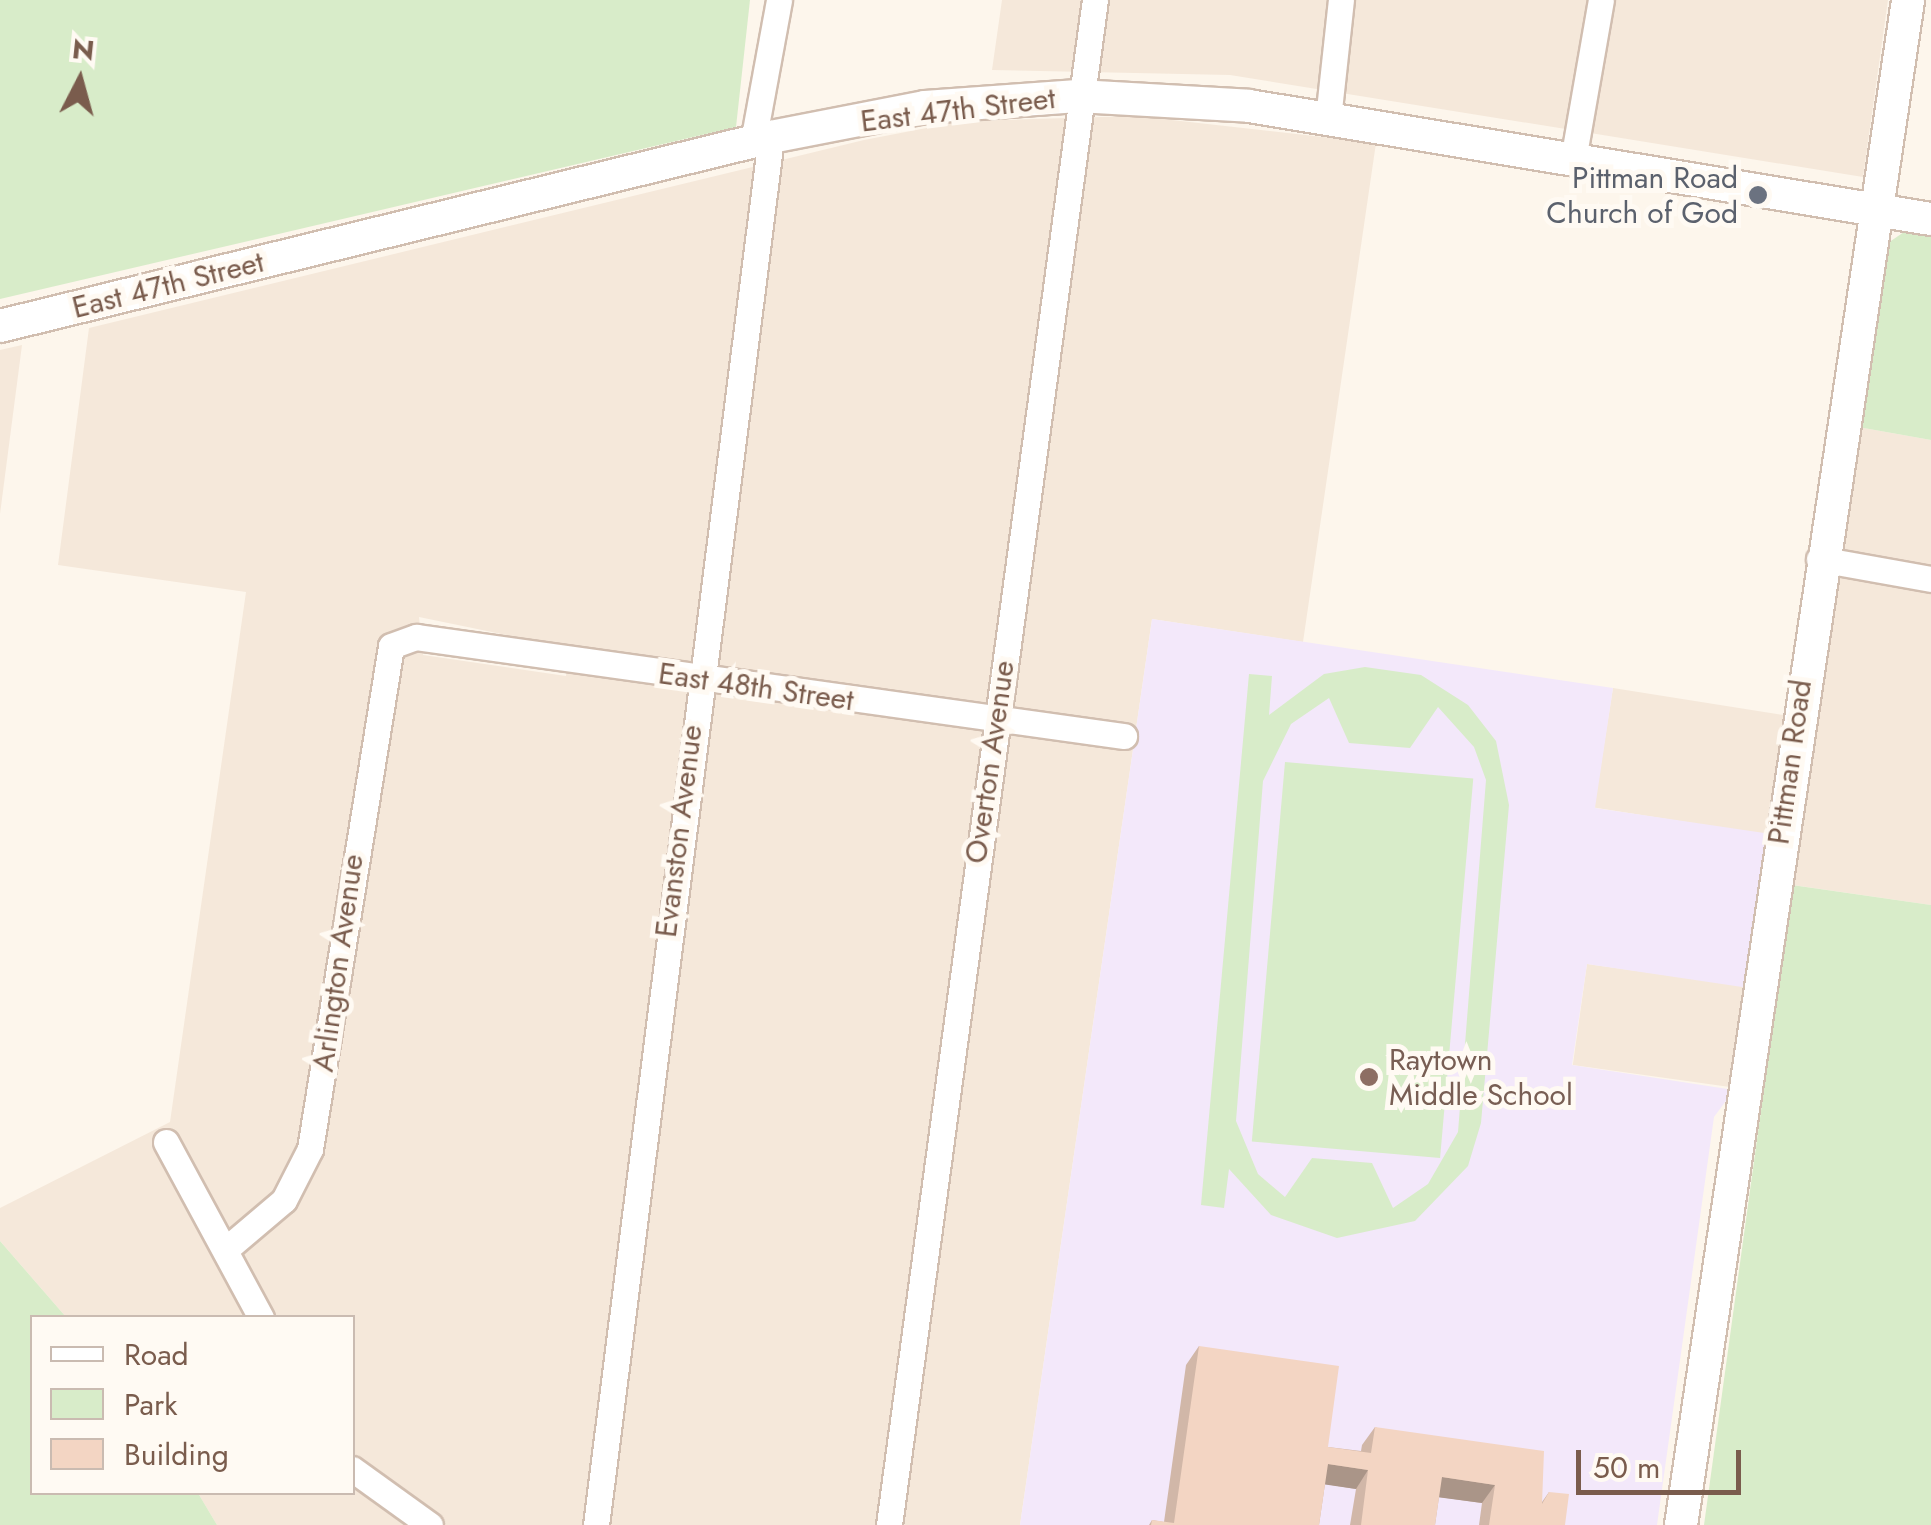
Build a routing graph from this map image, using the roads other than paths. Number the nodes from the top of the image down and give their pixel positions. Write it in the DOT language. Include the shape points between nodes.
graph roads {
  1 [pos="779,0"];
  2 [pos="1096,0"];
  3 [pos="1341,0"];
  4 [pos="1601,0"];
  5 [pos="1908,0"];
  6 [pos="1078,96"];
  7 [pos="1328,119"];
  8 [pos="762,140"];
  9 [pos="1573,160"];
  10 [pos="1876,210"];
  11 [pos="1931,218"];
  12 [pos="0,326"];
  13 [pos="1819,559"];
  14 [pos="1931,580"];
  15 [pos="391,646"];
  16 [pos="697,680"];
  17 [pos="996,720"];
  18 [pos="1124,736"];
  19 [pos="166,1142"];
  20 [pos="225,1250"];
  21 [pos="259,1315"];
  22 [pos="355,1471"];
  23 [pos="430,1525"];
  24 [pos="596,1525"];
  25 [pos="889,1525"];
  26 [pos="1681,1525"];
  1 -- 8 [label="street, Evanston Avenue"];
  2 -- 6 [label="street, Overton Avenue"];
  3 -- 7 [label="street"];
  4 -- 9 [label="street"];
  5 -- 10 [label="main road, Pittman Road"];
  6 -- 7 [label="main road, East 47th Street"];
  6 -- 8 [label="main road, East 47th Street" via="924,107"];
  6 -- 17 [label="street, Overton Avenue"];
  7 -- 9 [label="main road, East 47th Street"];
  8 -- 12 [label="main road, East 47th Street"];
  8 -- 16 [label="street, Evanston Avenue"];
  9 -- 10 [label="main road, East 47th Street"];
  10 -- 11 [label="main road, East 47th Street"];
  10 -- 13 [label="main road, Pittman Road"];
  13 -- 14 [label="street"];
  13 -- 26 [label="main road, Pittman Road"];
  15 -- 16 [label="street, East 48th Street" via="416,637"];
  15 -- 20 [label="street, Arlington Avenue" via="310,1149 284,1200"];
  16 -- 17 [label="street, East 48th Street"];
  16 -- 24 [label="street, Evanston Avenue"];
  17 -- 18 [label="street, East 48th Street"];
  17 -- 25 [label="street, Overton Avenue"];
  19 -- 20 [label="street"];
  20 -- 21 [label="street"];
  22 -- 23 [label="street"];
}
